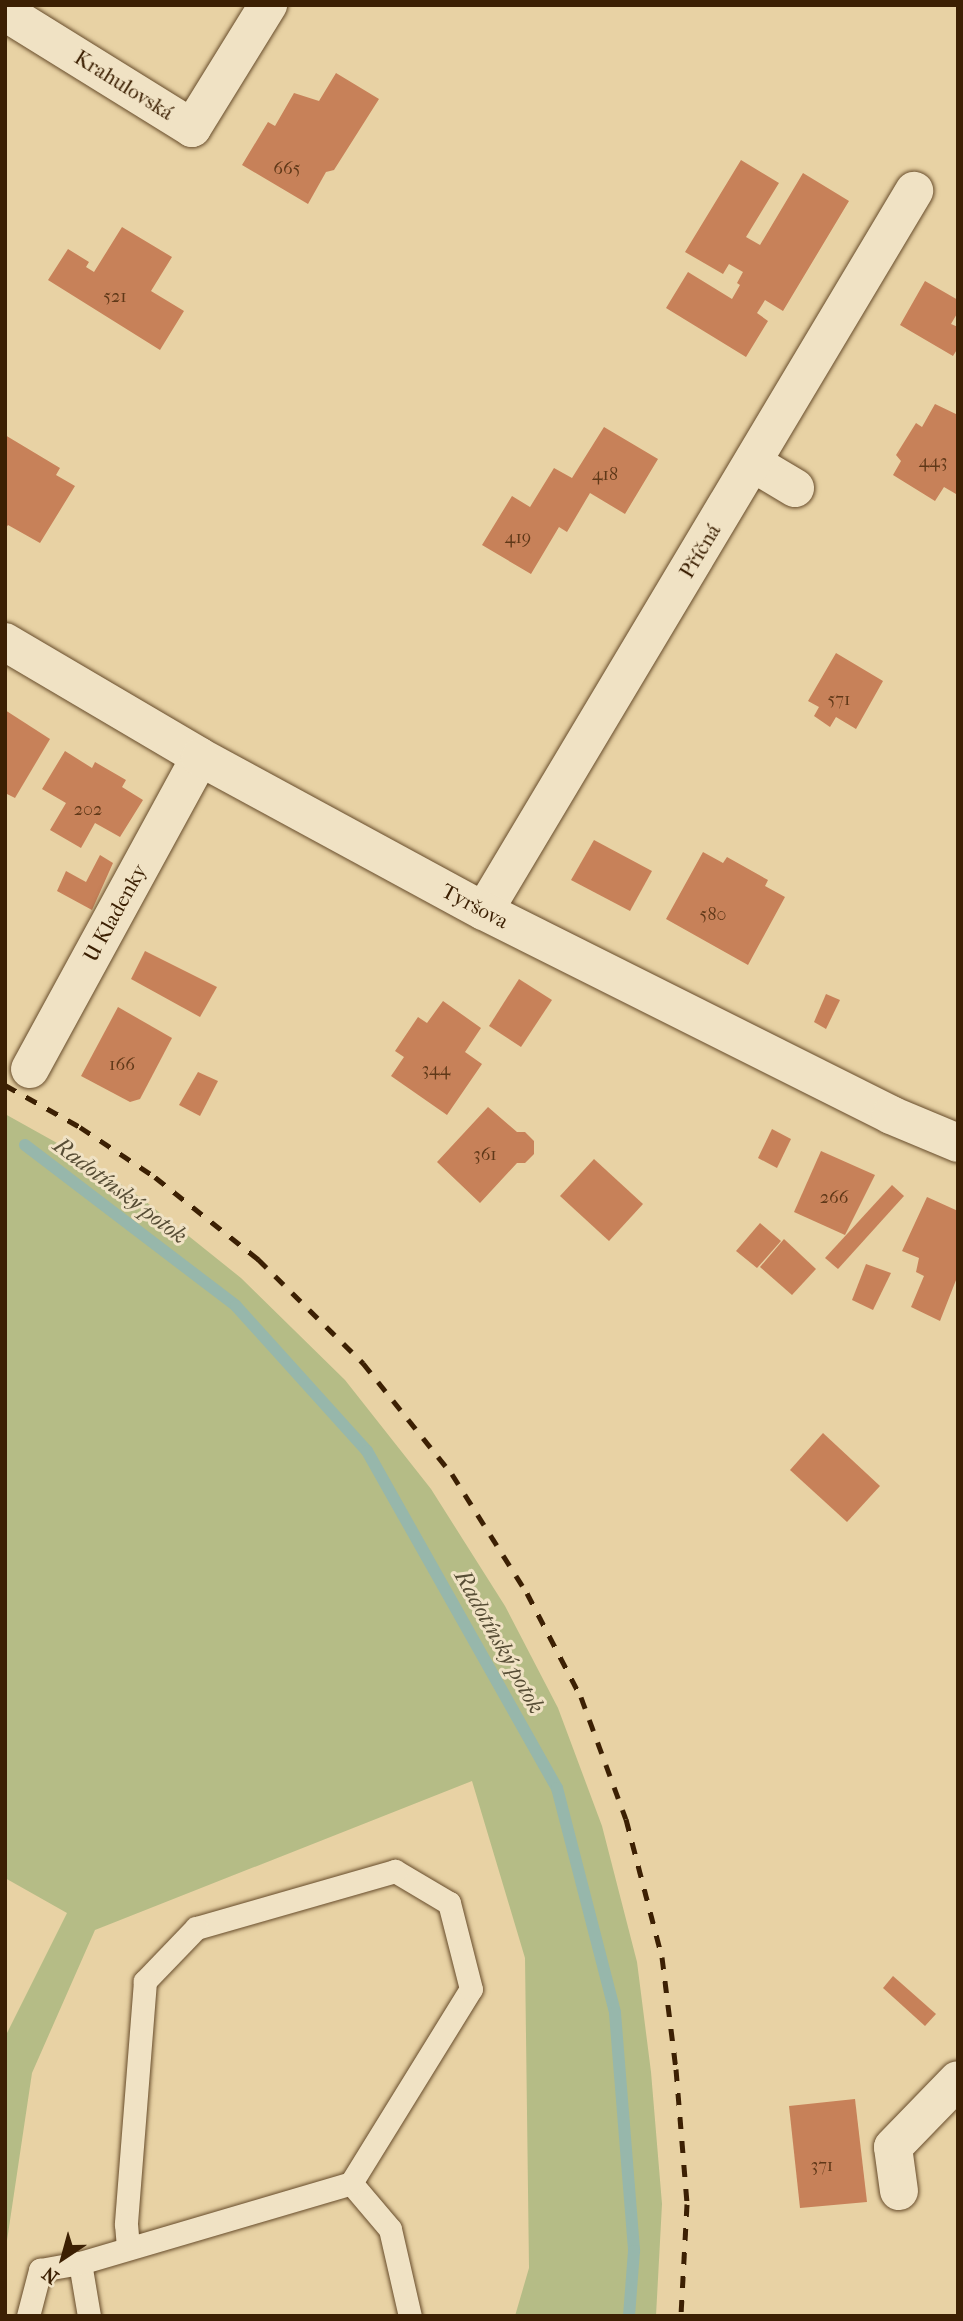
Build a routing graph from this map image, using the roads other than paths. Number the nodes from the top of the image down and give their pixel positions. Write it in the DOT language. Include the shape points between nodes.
graph roads {
  1 [pos="268,5"];
  2 [pos="5,12"];
  3 [pos="914,191"];
  4 [pos="753,463"];
  5 [pos="795,488"];
  6 [pos="5,642"];
  7 [pos="200,757"];
  8 [pos="484,911"];
  9 [pos="30,1069"];
  10 [pos="958,1143"];
  11 [pos="958,2080"];
  12 [pos="351,2183"];
  13 [pos="899,2191"];
  14 [pos="128,2248"];
  15 [pos="80,2263"];
  16 [pos="28,2316"];
  17 [pos="89,2316"];
  18 [pos="410,2316"];
  1 -- 2 [label="street, Krahulovská" via="192,128"];
  3 -- 4 [label="street, Příčná"];
  4 -- 5 [label="street"];
  4 -- 8 [label="street, Příčná"];
  6 -- 7 [label="street, Tyršova"];
  7 -- 8 [label="street, Tyršova"];
  7 -- 9 [label="street, U Kladenky"];
  8 -- 10 [label="street, Tyršova" via="891,1115"];
  11 -- 13 [label="street" via="893,2147"];
  12 -- 14 [label="lane"];
  12 -- 14 [label="lane" via="471,1989 449,1903 395,1871 196,1928 145,1981 126,2224"];
  12 -- 18 [label="lane" via="390,2229"];
  14 -- 15 [label="lane"];
  15 -- 16 [label="lane" via="40,2270"];
  15 -- 17 [label="lane"];
}
